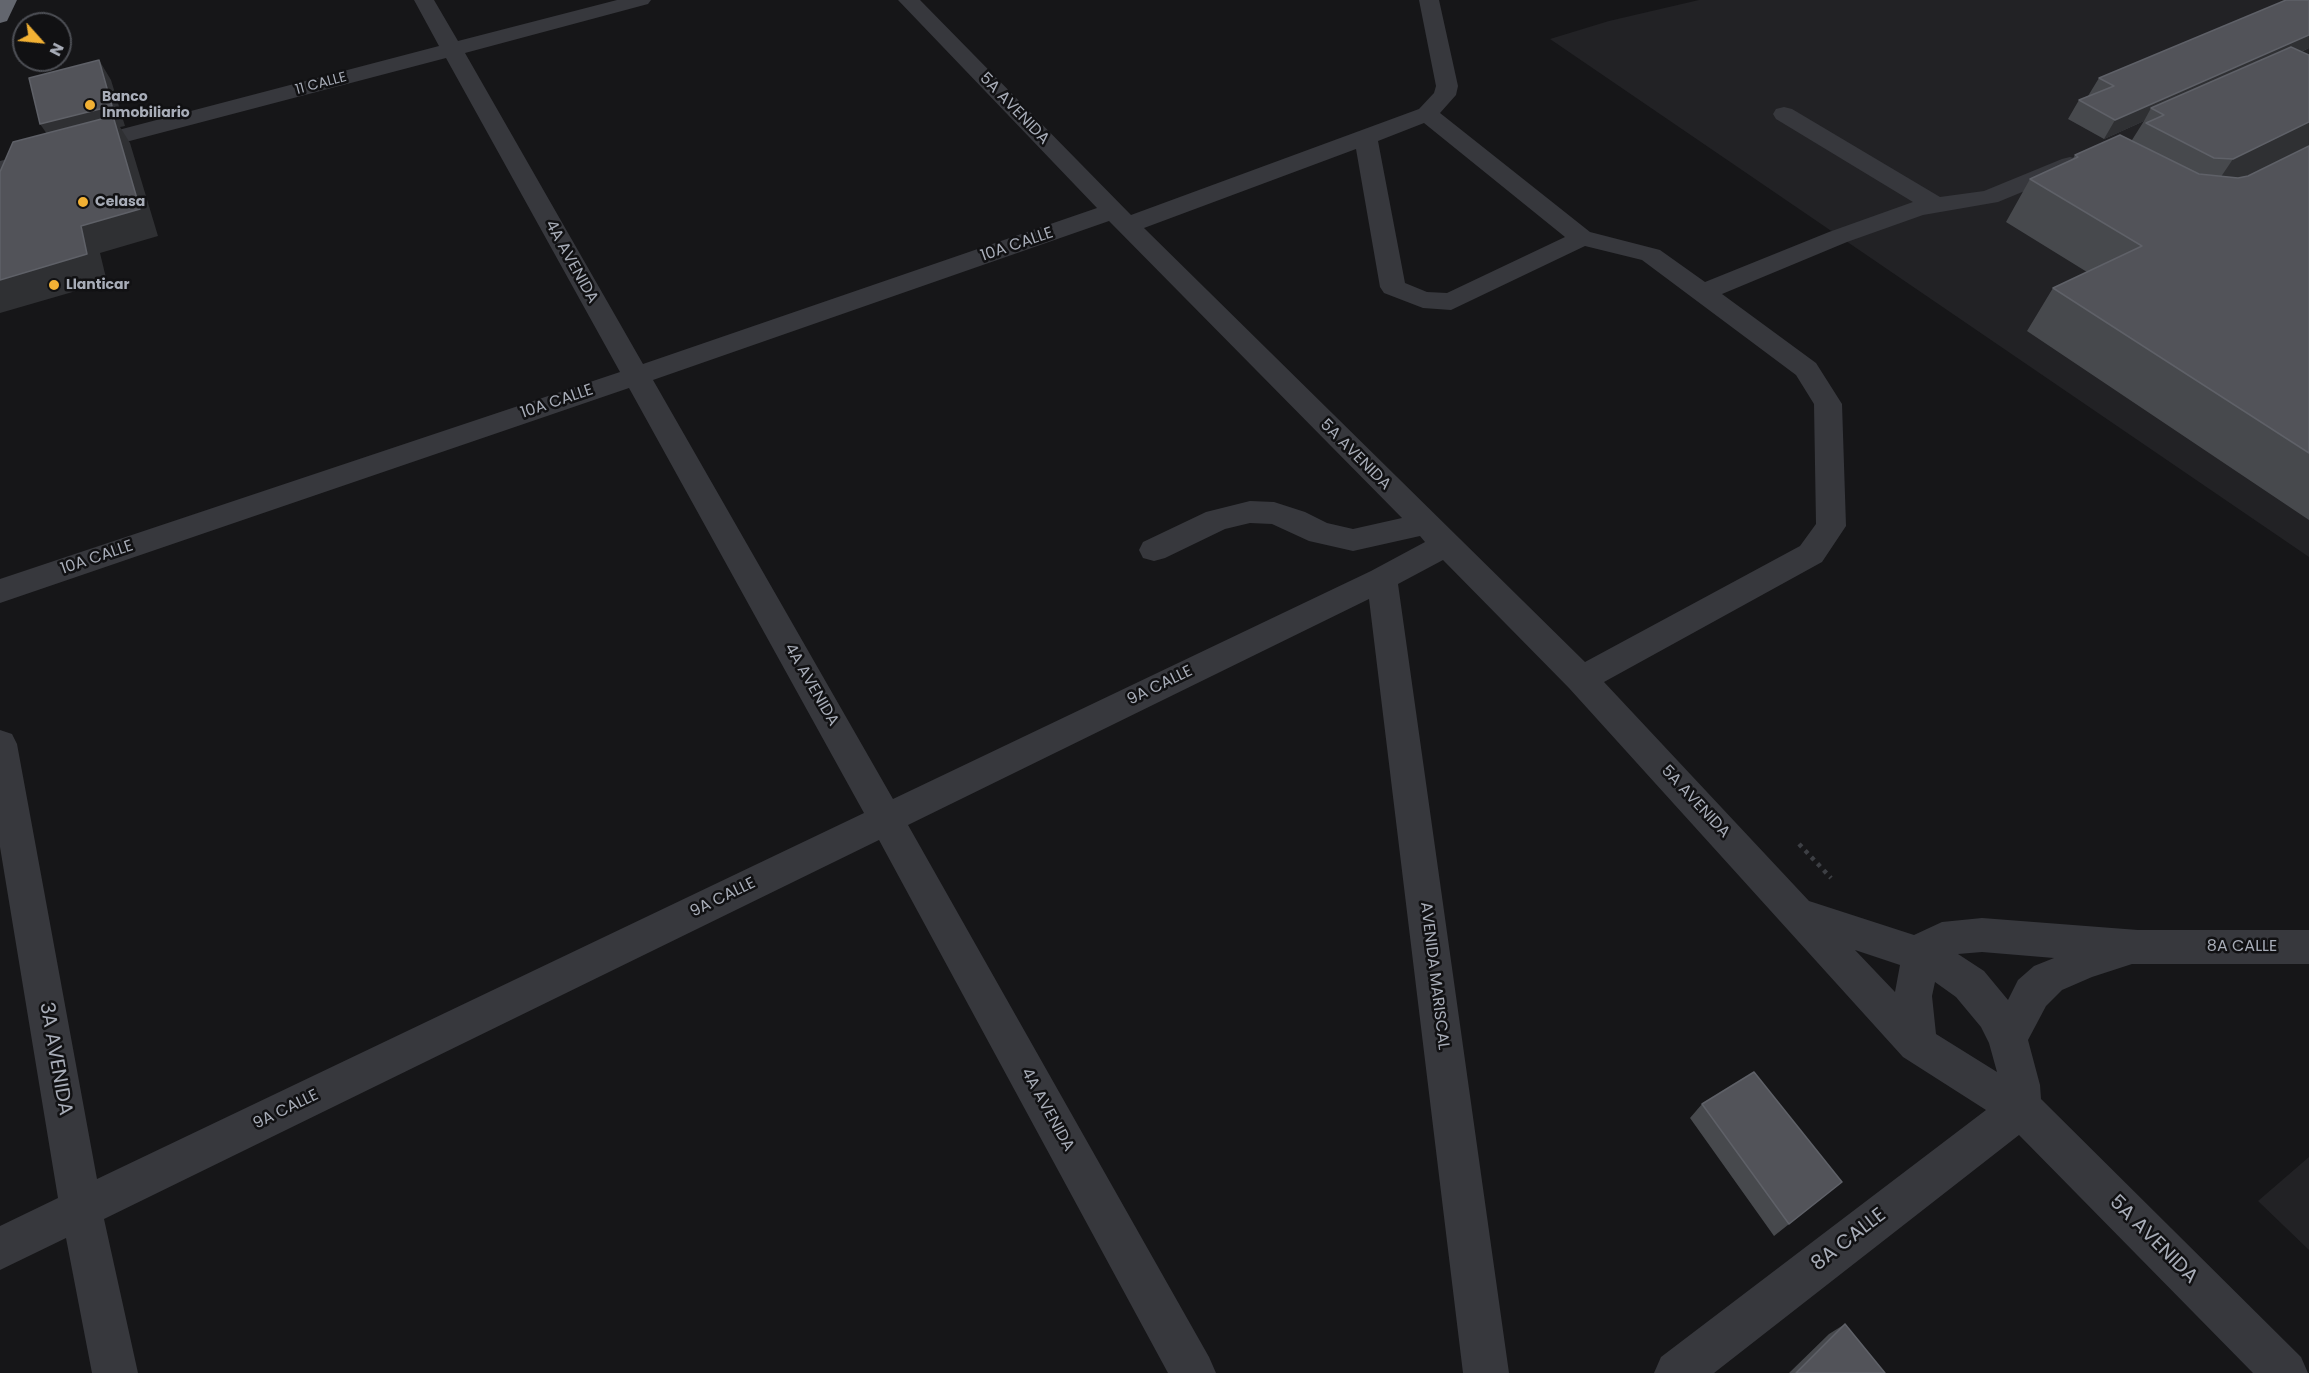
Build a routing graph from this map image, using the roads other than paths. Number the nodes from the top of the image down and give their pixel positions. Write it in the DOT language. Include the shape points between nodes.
graph roads {
  1 [pos="7,0"];
  2 [pos="424,0"];
  3 [pos="641,0"];
  4 [pos="908,0"];
  5 [pos="1429,0"];
  6 [pos="0,17"];
  7 [pos="452,50"];
  8 [pos="1427,114"];
  9 [pos="1784,114"];
  10 [pos="1365,136"];
  11 [pos="2090,159"];
  12 [pos="0,168"];
  13 [pos="1934,204"];
  14 [pos="1120,218"];
  15 [pos="1582,238"];
  16 [pos="1702,293"];
  17 [pos="636,376"];
  18 [pos="1435,535"];
  19 [pos="1154,550"];
  20 [pos="1382,579"];
  21 [pos="0,591"];
  22 [pos="1581,679"];
  23 [pos="0,744"];
  24 [pos="886,819"];
  25 [pos="1798,914"];
  26 [pos="2309,946"];
  27 [pos="2138,947"];
  28 [pos="1922,955"];
  29 [pos="2008,1039"];
  30 [pos="1917,1044"];
  31 [pos="2021,1108"];
  32 [pos="81,1209"];
  33 [pos="0,1248"];
  34 [pos="115,1373"];
  35 [pos="1193,1373"];
  36 [pos="1486,1373"];
  37 [pos="1677,1373"];
  38 [pos="2285,1373"];
  1 -- 6 [label="highway"];
  2 -- 7 [label="street, 4A AVENIDA"];
  3 -- 7 [label="street, 11 CALLE"];
  4 -- 14 [label="street, 5A AVENIDA"];
  5 -- 8 [label="street" via="1447,86 1446,95"];
  7 -- 12 [label="street, 11 CALLE"];
  7 -- 17 [label="street, 4A AVENIDA"];
  8 -- 10 [label="street, 10A CALLE"];
  8 -- 15 [label="street"];
  9 -- 13 [label="street"];
  10 -- 14 [label="street, 10A CALLE" via="1184,206"];
  10 -- 15 [label="street" via="1393,287 1423,300 1451,302"];
  11 -- 13 [label="street" via="1989,197"];
  13 -- 16 [label="street" via="1838,237"];
  14 -- 17 [label="street, 10A CALLE"];
  14 -- 18 [label="street, 5A AVENIDA"];
  15 -- 16 [label="street" via="1651,255"];
  16 -- 22 [label="street" via="1806,369 1828,404 1831,526 1811,554"];
  17 -- 21 [label="street, 10A CALLE"];
  17 -- 24 [label="street, 4A AVENIDA"];
  18 -- 19 [label="street" via="1353,540 1320,533 1274,513 1250,512 1217,520"];
  18 -- 20 [label="street, 9A CALLE"];
  18 -- 22 [label="street, 5A AVENIDA"];
  20 -- 24 [label="street, 9A CALLE"];
  20 -- 36 [label="street, AVENIDA MARISCAL"];
  22 -- 25 [label="street, 5A AVENIDA"];
  23 -- 32 [label="street, 3A AVENIDA"];
  24 -- 32 [label="street, 9A CALLE"];
  24 -- 35 [label="street, 4A AVENIDA"];
  25 -- 28 [label="street, 5A AVENIDA"];
  25 -- 30 [label="street, 5A AVENIDA"];
  26 -- 27 [label="street, 8A CALLE"];
  27 -- 28 [label="street, 8A CALLE" via="1970,935 1942,939 1929,945"];
  27 -- 29 [label="street, 8A CALLE" via="2088,961 2048,978 2032,993"];
  28 -- 29 [label="street, 5A AVENIDA" via="1970,984 1995,1014"];
  28 -- 30 [label="street" via="1913,996"];
  29 -- 31 [label="street, 5A AVENIDA" via="2020,1085"];
  30 -- 31 [label="street, 5A AVENIDA"];
  31 -- 37 [label="street, 8A CALLE"];
  31 -- 38 [label="street, 5A AVENIDA"];
  32 -- 33 [label="street, 9A CALLE"];
  32 -- 34 [label="street, 3A AVENIDA"];
}
